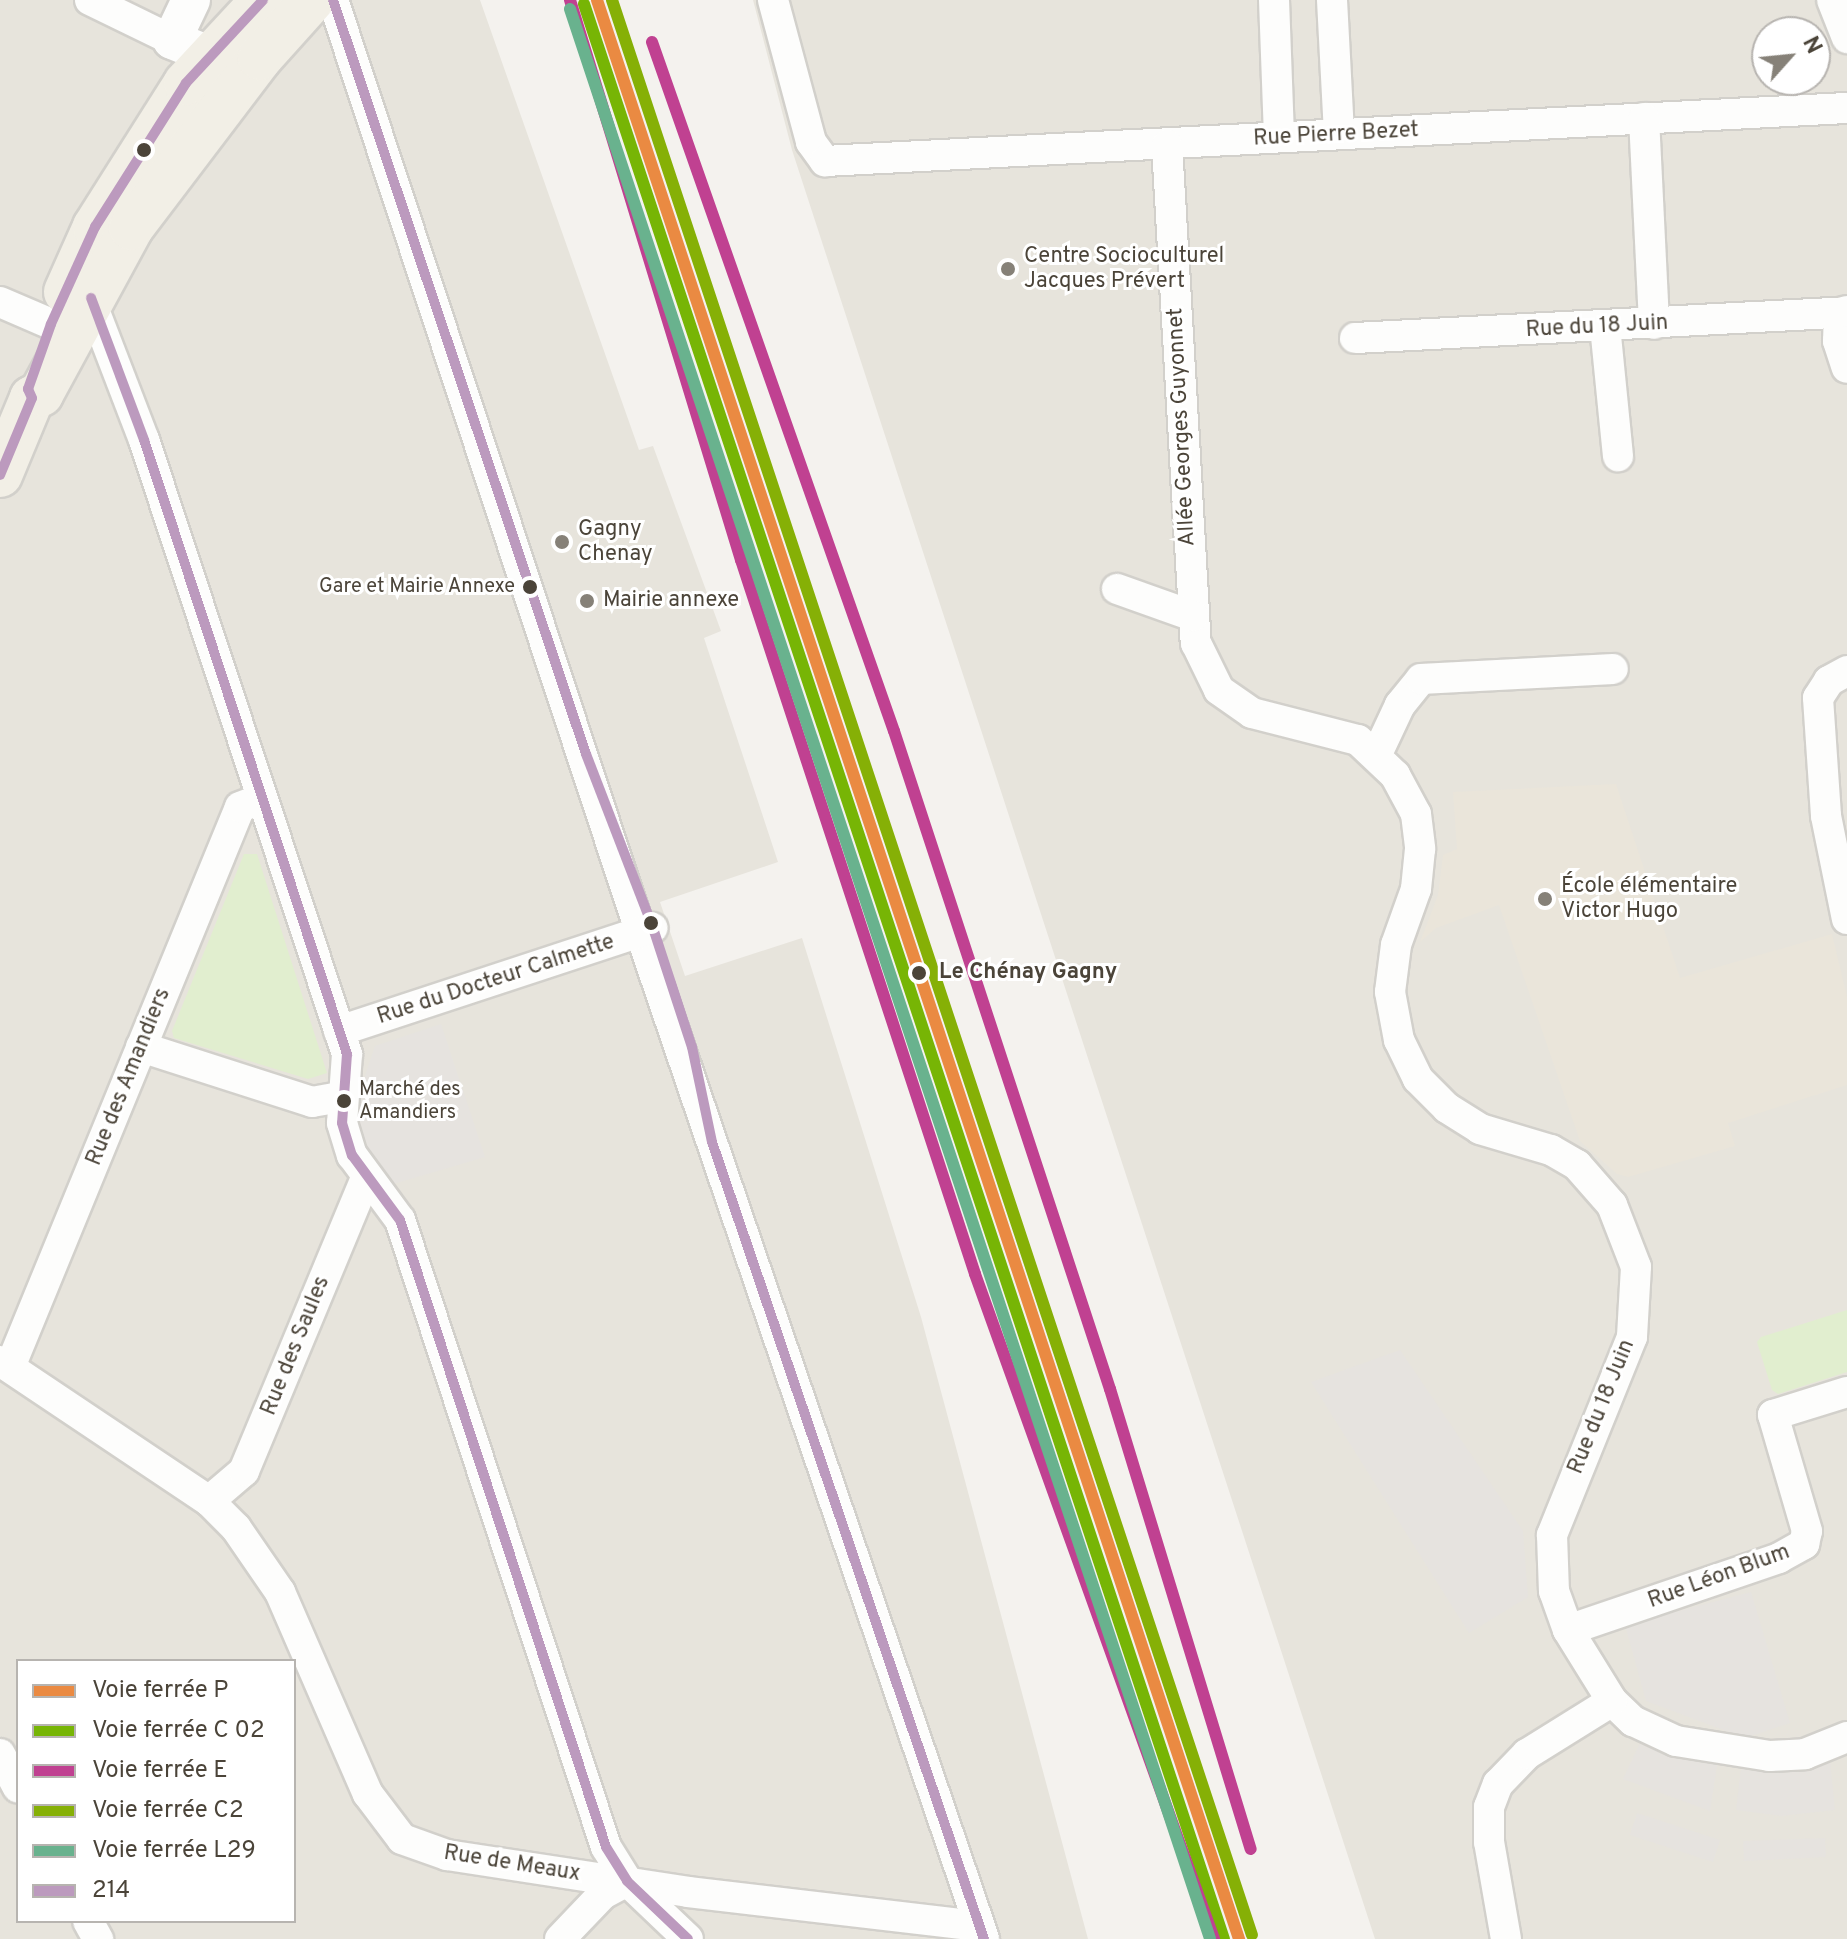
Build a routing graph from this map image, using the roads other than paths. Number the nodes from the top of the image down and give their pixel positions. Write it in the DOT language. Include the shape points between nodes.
graph roads {
  1 [pos="90,0"];
  2 [pos="191,0"];
  3 [pos="263,0"];
  4 [pos="312,0"];
  5 [pos="333,0"];
  6 [pos="773,0"];
  7 [pos="1274,0"];
  8 [pos="1332,0"];
  9 [pos="1832,0"];
  10 [pos="1847,38"];
  11 [pos="190,48"];
  12 [pos="251,71"];
  13 [pos="1847,108"];
  14 [pos="1644,118"];
  15 [pos="1339,134"];
  16 [pos="1279,137"];
  17 [pos="1167,145"];
  18 [pos="0,302"];
  19 [pos="1843,312"];
  20 [pos="75,313"];
  21 [pos="1654,324"];
  22 [pos="1605,326"];
  23 [pos="1355,338"];
  24 [pos="1847,368"];
  25 [pos="1618,456"];
  26 [pos="0,475"];
  27 [pos="1117,589"];
  28 [pos="1193,616"];
  29 [pos="1613,669"];
  30 [pos="1847,671"];
  31 [pos="1230,698"];
  32 [pos="1377,754"];
  33 [pos="261,799"];
  34 [pos="1847,919"];
  35 [pos="647,930"];
  36 [pos="339,1031"];
  37 [pos="141,1047"];
  38 [pos="340,1097"];
  39 [pos="366,1178"];
  40 [pos="5,1364"];
  41 [pos="1847,1392"];
  42 [pos="209,1501"];
  43 [pos="1568,1630"];
  44 [pos="1612,1701"];
  45 [pos="1847,1737"];
  46 [pos="0,1754"];
  47 [pos="16,1784"];
  48 [pos="627,1881"];
  49 [pos="981,1932"];
  50 [pos="560,1939"];
  51 [pos="688,1939"];
  52 [pos="1506,1939"];
  1 -- 11 [label="street"];
  2 -- 11 [label="street"];
  3 -- 11 [label="main road"];
  4 -- 12 [label="main road"];
  5 -- 35 [label="street"];
  6 -- 17 [label="street, Rue Pierre Bezet" via="811,142 825,161"];
  7 -- 16 [label="street"];
  8 -- 15 [label="street"];
  9 -- 10 [label="street"];
  11 -- 12 [label="street"];
  11 -- 20 [label="main road" via="140,153 95,227"];
  12 -- 20 [label="main road" via="131,228"];
  13 -- 14 [label="street, Rue Pierre Bezet"];
  14 -- 15 [label="street, Rue Pierre Bezet"];
  14 -- 21 [label="street"];
  15 -- 16 [label="street, Rue Pierre Bezet"];
  16 -- 17 [label="street, Rue Pierre Bezet"];
  17 -- 28 [label="street, Allée Georges Guyonnet"];
  18 -- 20 [label="street"];
  19 -- 21 [label="street, Rue du 18 Juin"];
  19 -- 24 [label="street, Rue du 18 Juin" via="1838,341"];
  20 -- 26 [label="main road"];
  20 -- 33 [label="street" via="144,440"];
  21 -- 22 [label="street, Rue du 18 Juin"];
  22 -- 23 [label="street, Rue du 18 Juin"];
  22 -- 25 [label="street"];
  27 -- 28 [label="street"];
  28 -- 31 [label="street, Allée Georges Guyonnet" via="1196,643 1219,690"];
  29 -- 32 [label="street" via="1421,679 1400,705"];
  30 -- 34 [label="street" via="1829,681 1818,698 1826,816"];
  31 -- 32 [label="street, Rue du 18 Juin" via="1252,713 1358,740"];
  32 -- 43 [label="street, Rue du 18 Juin" via="1416,814 1416,889 1396,945 1390,992 1399,1040 1418,1079 1447,1108 1480,1129 1551,1150 1577,1165 1612,1205 1636,1267 1632,1337 1552,1535 1554,1591"];
  33 -- 36 [label="street"];
  33 -- 37 [label="street, Rue des Amandiers" via="240,807"];
  35 -- 36 [label="street, Rue du Docteur Calmette"];
  35 -- 49 [label="street"];
  36 -- 38 [label="street" via="347,1080"];
  37 -- 38 [label="street" via="312,1102"];
  37 -- 40 [label="street, Rue des Amandiers"];
  38 -- 39 [label="street" via="342,1123"];
  39 -- 42 [label="street, Rue des Saules" via="244,1471"];
  39 -- 48 [label="street" via="385,1194 400,1220 606,1847"];
  40 -- 42 [label="street, Rue de Meaux"];
  41 -- 43 [label="street, Rue Léon Blum" via="1773,1415 1807,1531 1804,1544 1779,1558"];
  42 -- 48 [label="street, Rue de Meaux" via="236,1528 280,1592 368,1794 402,1839 447,1855"];
  43 -- 44 [label="street, Rue du 18 Juin"];
  44 -- 45 [label="street, Rue du 18 Juin" via="1633,1721 1676,1741 1729,1753 1805,1754"];
  44 -- 52 [label="street" via="1527,1754 1498,1784 1489,1807 1489,1842"];
  46 -- 47 [label="street"];
  48 -- 49 [label="street, Rue de Meaux"];
  48 -- 50 [label="street" via="603,1894"];
  48 -- 51 [label="street"];
}
